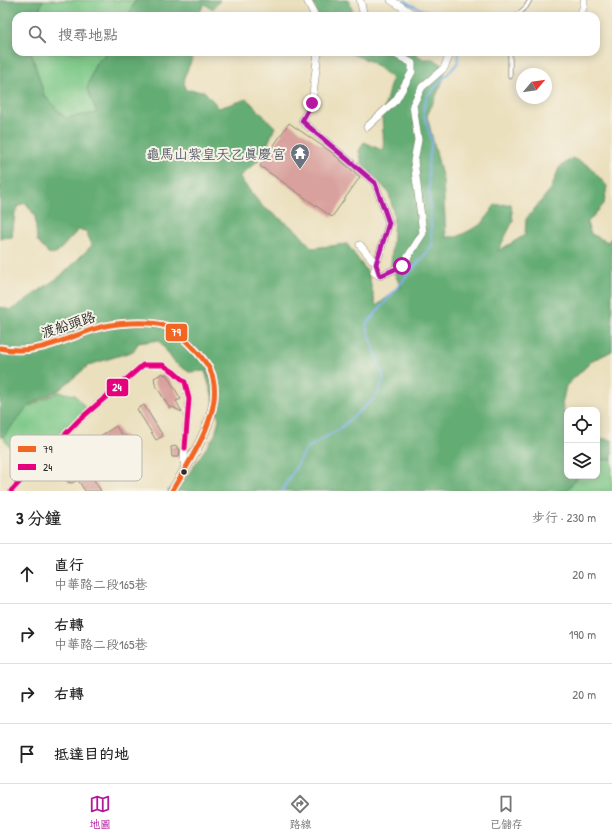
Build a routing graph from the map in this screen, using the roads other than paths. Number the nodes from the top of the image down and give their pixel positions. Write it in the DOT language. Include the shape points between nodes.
graph roads {
  1 [pos="307,0"];
  2 [pos="360,0"];
  3 [pos="391,0"];
  4 [pos="530,0"];
  5 [pos="584,0"];
  6 [pos="313,12"];
  7 [pos="363,12"];
  8 [pos="410,12"];
  9 [pos="520,12"];
  10 [pos="581,12"];
  11 [pos="318,56"];
  12 [pos="399,56"];
  13 [pos="449,56"];
  14 [pos="510,56"];
  15 [pos="510,76"];
  16 [pos="367,127"];
  17 [pos="360,245"];
  18 [pos="376,264"];
  19 [pos="0,348"];
  20 [pos="65,435"];
  21 [pos="184,471"];
  22 [pos="21,481"];
  23 [pos="11,491"];
  24 [pos="172,491"];
  1 -- 6 [label="street"];
  2 -- 7 [label="street"];
  3 -- 8 [label="street"];
  4 -- 9 [label="lane"];
  5 -- 10 [label="street"];
  11 -- 18 [label="street" via="312,103 302,121 375,183 389,223"];
  12 -- 16 [label="street" via="412,63 412,72 396,100"];
  13 -- 18 [label="street" via="444,68 422,87 413,105 418,140 414,161 423,233 402,266 380,276 374,272"];
  14 -- 15 [label="lane"];
  17 -- 18 [label="street"];
  19 -- 21 [label="street, 渡船頭路" via="43,348 96,328 138,322 167,326 194,347 206,363 213,379 213,413"];
  20 -- 21 [label="street" via="143,365 163,365 185,382 189,399"];
  21 -- 24 [label="street, 渡船頭路"];
  22 -- 23 [label="street"];
}
